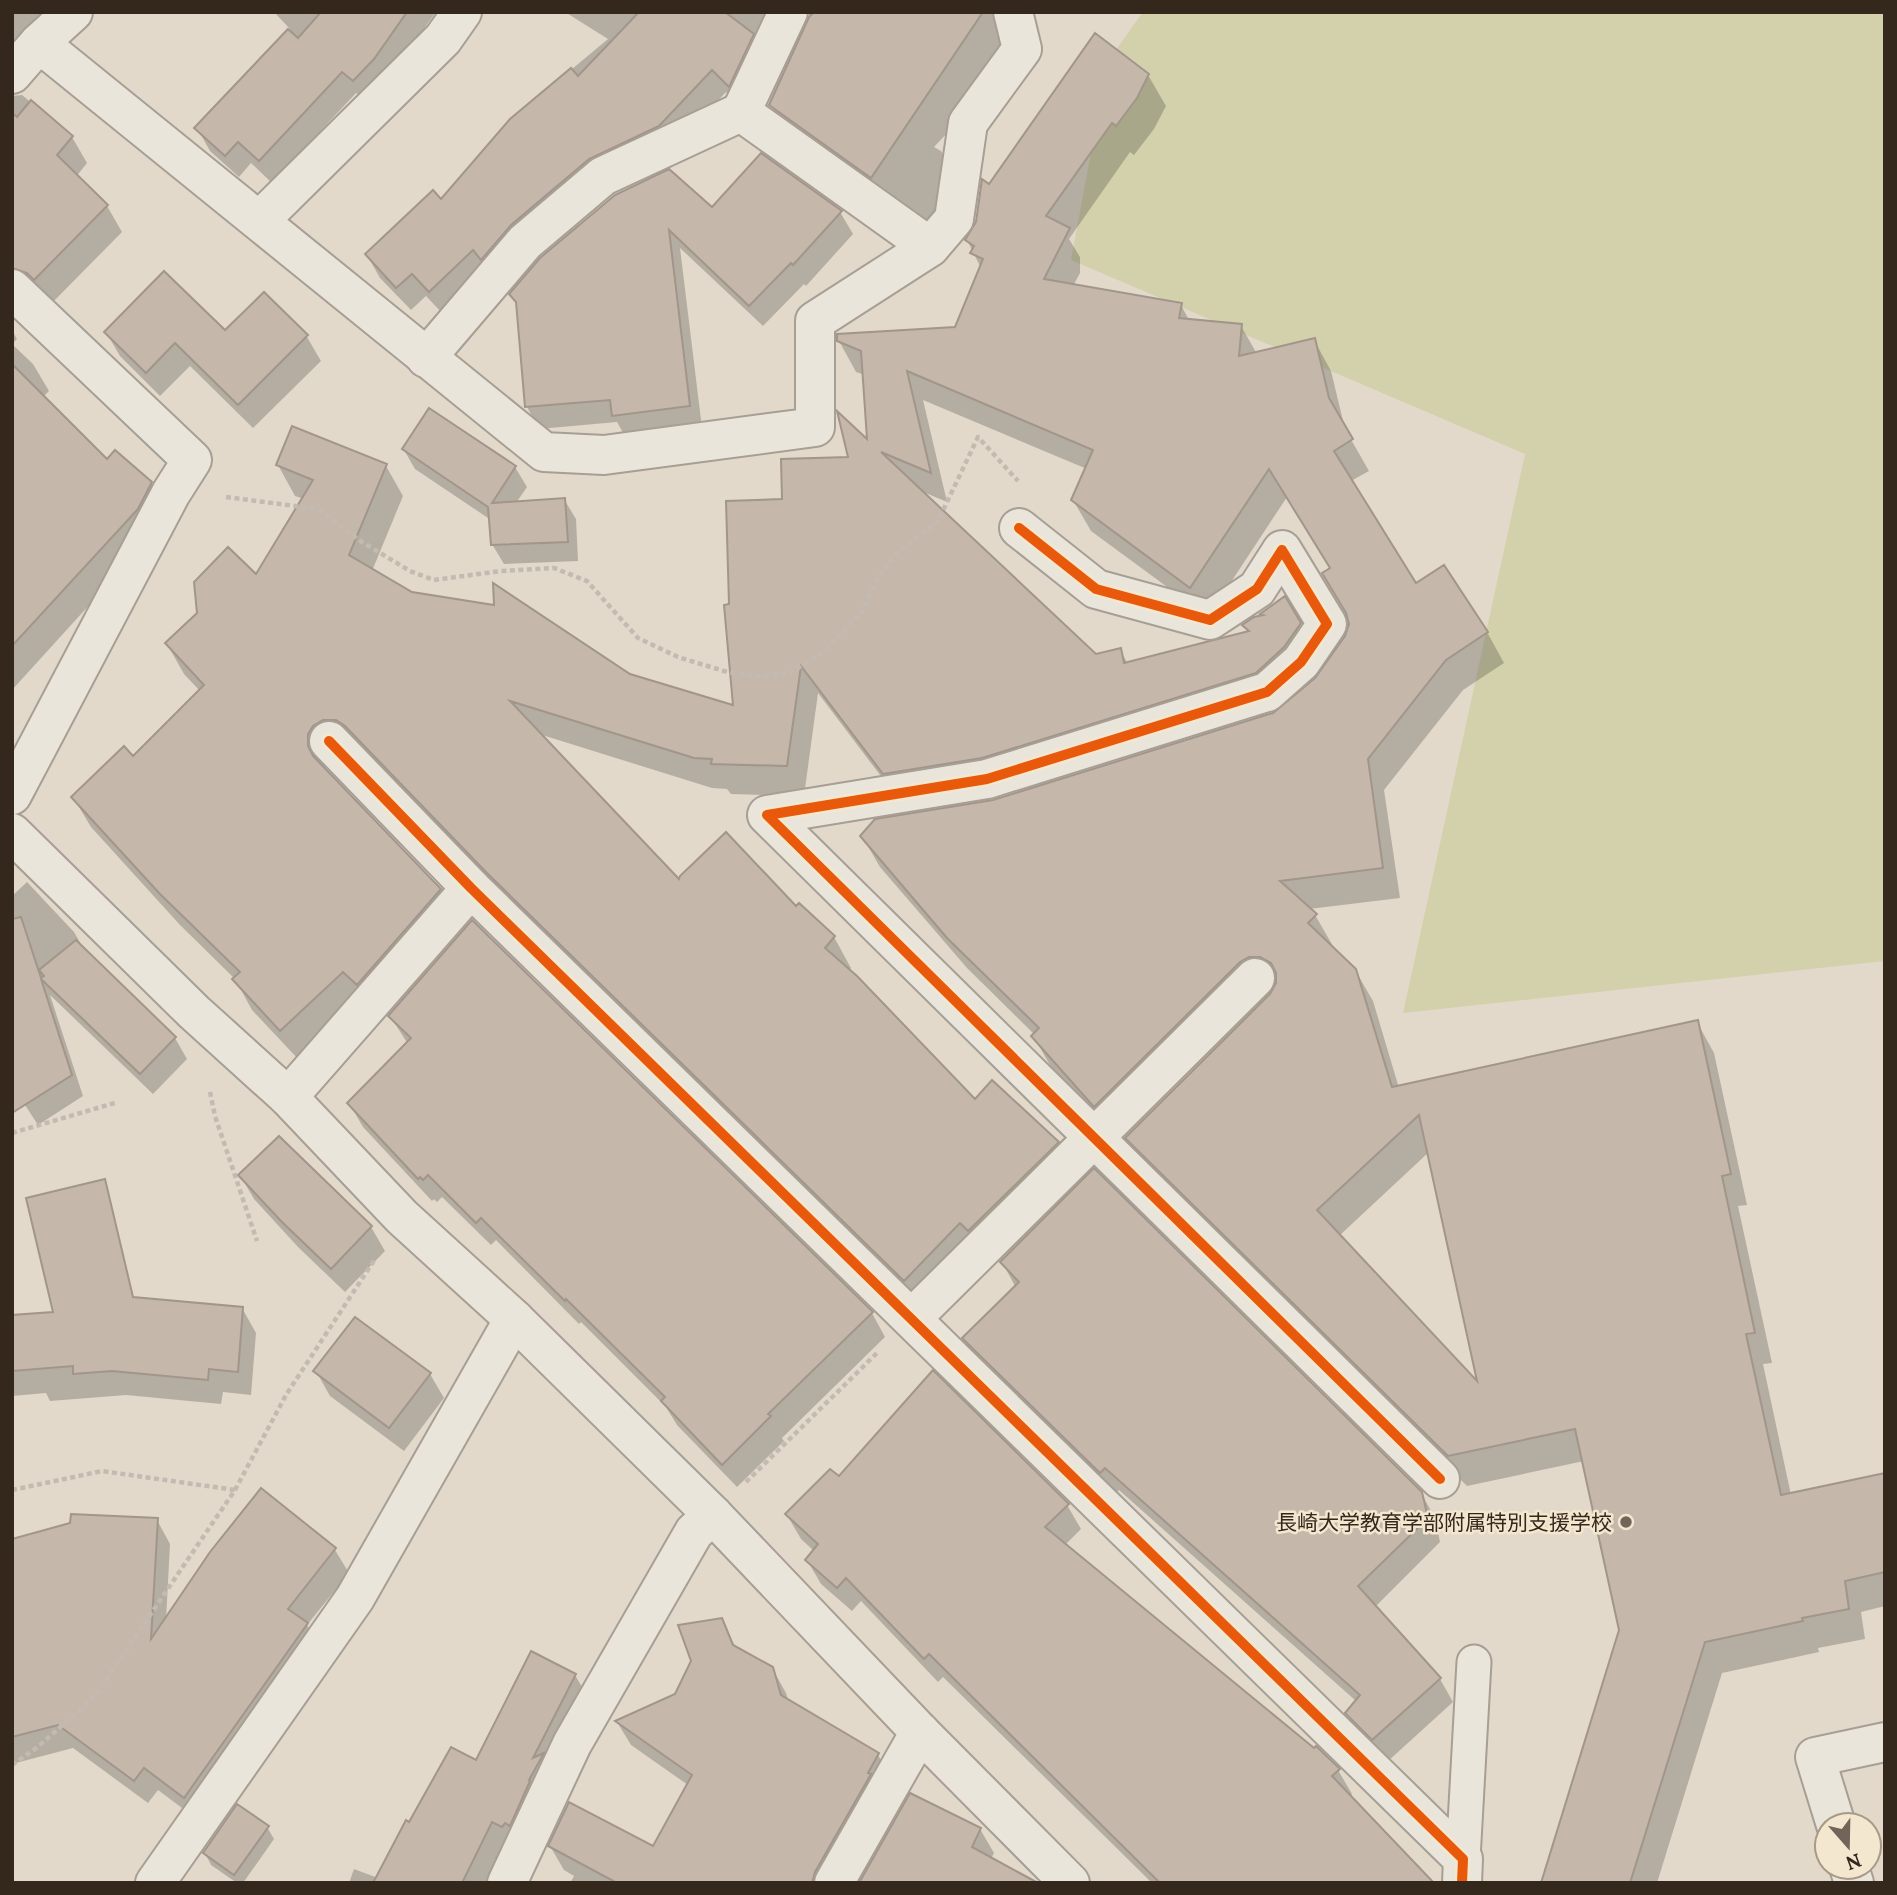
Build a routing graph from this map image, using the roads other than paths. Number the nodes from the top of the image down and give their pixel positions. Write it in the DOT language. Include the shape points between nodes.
graph roads {
  1 [pos="73,12"];
  2 [pos="462,12"];
  3 [pos="788,12"];
  4 [pos="1013,12"];
  5 [pos="39,43"];
  6 [pos="12,74"];
  7 [pos="740,112"];
  8 [pos="260,220"];
  9 [pos="930,247"];
  10 [pos="12,289"];
  11 [pos="426,358"];
  12 [pos="1019,528"];
  13 [pos="329,741"];
  14 [pos="12,795"];
  15 [pos="12,833"];
  16 [pos="471,888"];
  17 [pos="1255,978"];
  18 [pos="288,1097"];
  19 [pos="1094,1139"];
  20 [pos="912,1318"];
  21 [pos="514,1319"];
  22 [pos="1440,1479"];
  23 [pos="713,1515"];
  24 [pos="1474,1662"];
  25 [pos="920,1732"];
  26 [pos="1885,1742"];
  27 [pos="1832,1811"];
  28 [pos="1463,1871"];
  29 [pos="155,1883"];
  30 [pos="507,1883"];
  31 [pos="834,1883"];
  32 [pos="1070,1883"];
  1 -- 5 [label="street"];
  2 -- 8 [label="street" via="443,38"];
  3 -- 7 [label="street"];
  4 -- 9 [label="street" via="1022,49 968,123 954,219"];
  5 -- 6 [label="street"];
  5 -- 8 [label="street"];
  7 -- 9 [label="street"];
  7 -- 11 [label="street" via="603,176 525,242"];
  8 -- 11 [label="street"];
  9 -- 11 [label="street" via="815,321 815,427 604,455 544,452"];
  10 -- 14 [label="street" via="192,460"];
  12 -- 19 [label="street" via="1096,589 1210,620 1257,589 1282,550 1327,624 1301,662 1267,692 987,779 767,815"];
  13 -- 16 [label="street"];
  15 -- 18 [label="street" via="194,1012"];
  16 -- 18 [label="street"];
  16 -- 20 [label="street"];
  17 -- 19 [label="street"];
  18 -- 21 [label="street" via="402,1217"];
  19 -- 20 [label="street"];
  19 -- 22 [label="street"];
  20 -- 28 [label="street"];
  21 -- 23 [label="street"];
  21 -- 29 [label="street" via="355,1598"];
  23 -- 25 [label="street"];
  23 -- 30 [label="street" via="694,1532 572,1744"];
  24 -- 28 [label="lane"];
  25 -- 31 [label="street"];
  25 -- 32 [label="street"];
  26 -- 27 [label="street" via="1815,1757"];
}
